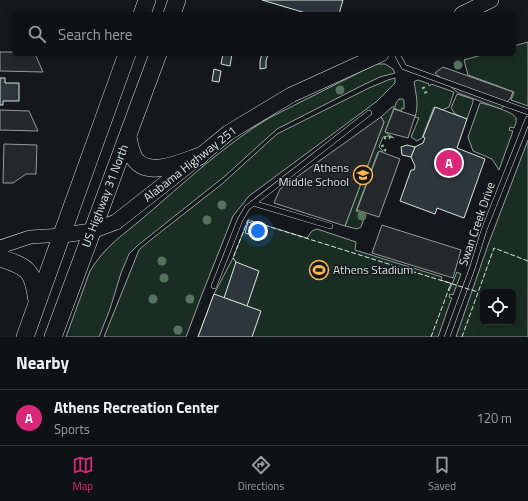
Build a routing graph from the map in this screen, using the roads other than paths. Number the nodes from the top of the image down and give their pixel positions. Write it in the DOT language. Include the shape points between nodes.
graph roads {
  1 [pos="147,0"];
  2 [pos="177,0"];
  3 [pos="490,0"];
  4 [pos="143,12"];
  5 [pos="173,12"];
  6 [pos="466,12"];
  7 [pos="126,56"];
  8 [pos="157,56"];
  9 [pos="377,56"];
  10 [pos="398,56"];
  11 [pos="528,112"];
  12 [pos="368,113"];
  13 [pos="528,119"];
  14 [pos="128,137"];
  15 [pos="200,156"];
  16 [pos="253,203"];
  17 [pos="330,226"];
  18 [pos="92,231"];
  19 [pos="63,235"];
  20 [pos="0,247"];
  21 [pos="0,258"];
  22 [pos="214,286"];
  23 [pos="38,303"];
  24 [pos="25,337"];
  25 [pos="53,337"];
  26 [pos="447,337"];
  1 -- 4 [label="main road"];
  2 -- 5 [label="main road"];
  3 -- 6 [label="main road"];
  7 -- 19 [label="main road"];
  8 -- 14 [label="main road, US Highway 31 North"];
  9 -- 15 [label="main road, Alabama Highway 251" via="291,95 228,132"];
  10 -- 11 [label="lane" via="404,67"];
  12 -- 16 [label="lane"];
  13 -- 26 [label="lane, Swan Creek Drive" via="494,202"];
  14 -- 15 [label="main road" via="135,159 145,166 160,169"];
  14 -- 18 [label="main road, US Highway 31 North"];
  15 -- 18 [label="main road, Alabama Highway 251" via="116,222"];
  16 -- 17 [label="lane"];
  16 -- 22 [label="lane" via="240,220"];
  18 -- 19 [label="main road, Alabama Highway 251"];
  18 -- 25 [label="main road, US Highway 31 North"];
  19 -- 20 [label="street" via="30,237"];
  19 -- 23 [label="main road"];
  21 -- 23 [label="main road" via="24,267 30,273"];
  23 -- 24 [label="main road"];
}
